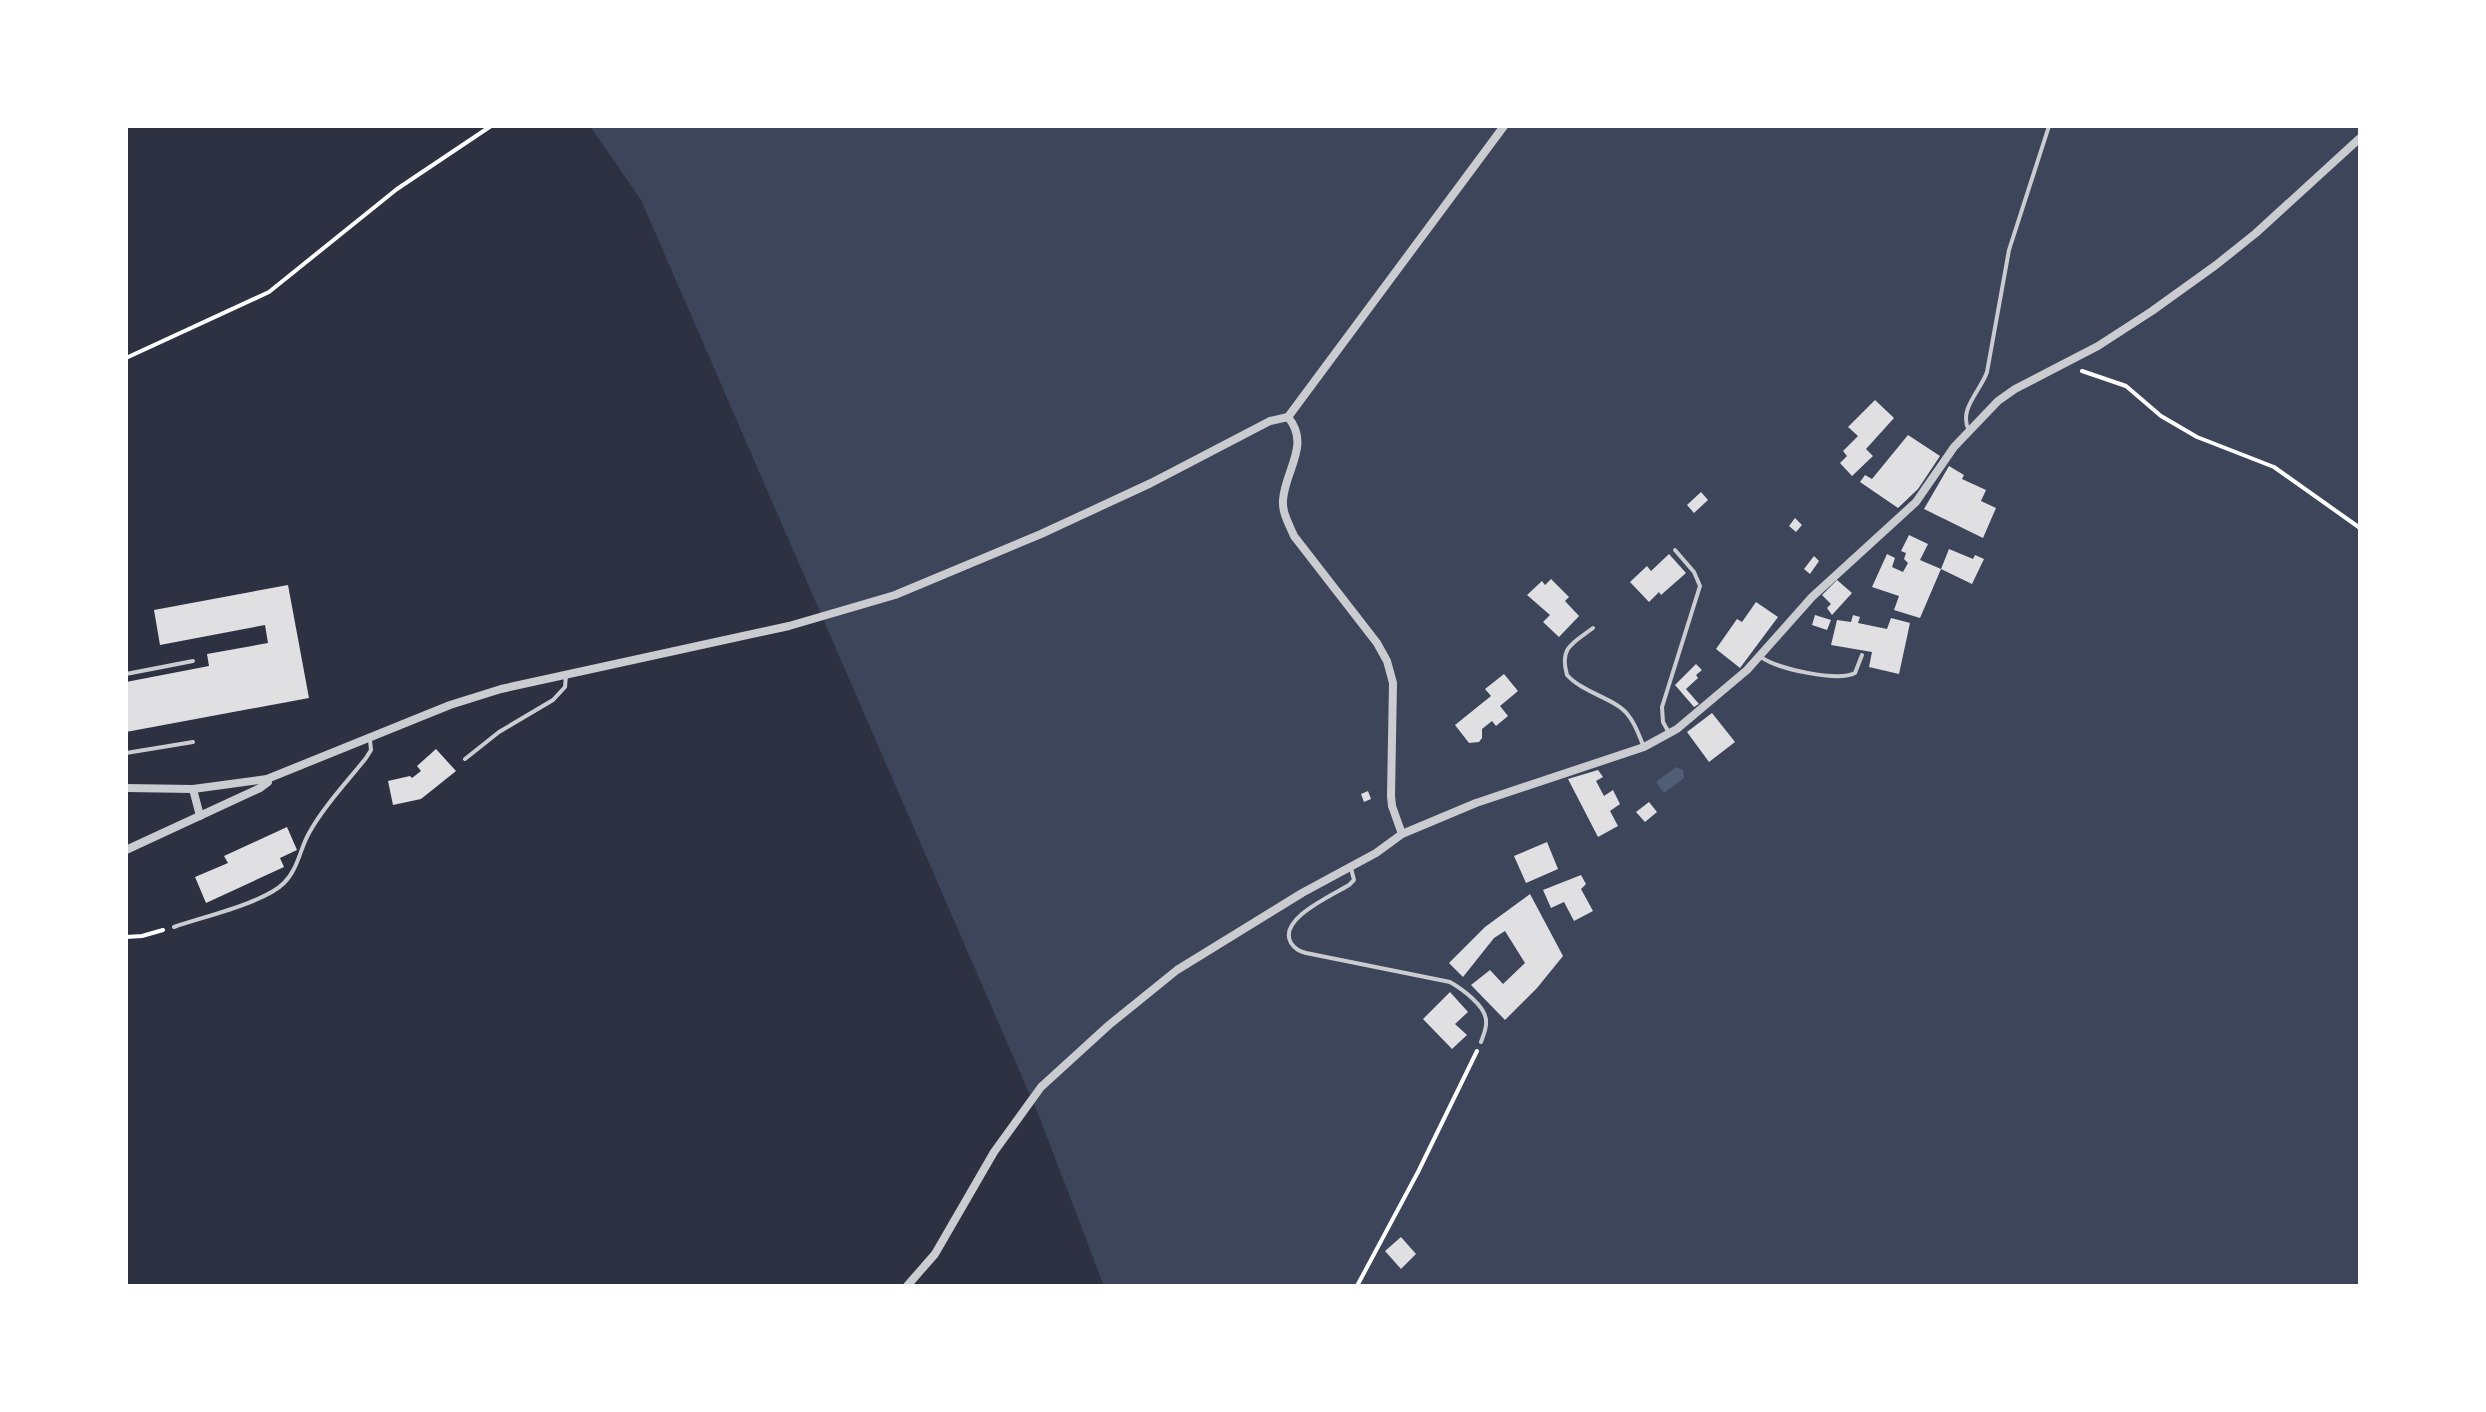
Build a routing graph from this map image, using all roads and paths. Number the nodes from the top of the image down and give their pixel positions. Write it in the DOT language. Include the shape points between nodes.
graph roads {
  1 [pos="491,126"];
  2 [pos="1504,126"];
  3 [pos="2049,126"];
  4 [pos="2360,138"];
  5 [pos="126,358"];
  6 [pos="2073,360"];
  7 [pos="1288,417"];
  8 [pos="1969,431"];
  9 [pos="2360,528"];
  10 [pos="1675,550"];
  11 [pos="1593,628"];
  12 [pos="1759,655"];
  13 [pos="1862,655"];
  14 [pos="193,661"];
  15 [pos="126,674"];
  16 [pos="566,674"];
  17 [pos="1669,733"];
  18 [pos="370,738"];
  19 [pos="193,742"];
  20 [pos="1644,747"];
  21 [pos="126,753"];
  22 [pos="465,759"];
  23 [pos="267,779"];
  24 [pos="126,788"];
  25 [pos="193,789"];
  26 [pos="200,816"];
  27 [pos="1402,834"];
  28 [pos="126,850"];
  29 [pos="1350,866"];
  30 [pos="174,927"];
  31 [pos="126,937"];
  32 [pos="1481,1042"];
  33 [pos="907,1286"];
  34 [pos="1357,1286"];
  1 -- 5 [label="path" via="397,189 269,292"];
  2 -- 7 [label="street"];
  3 -- 8 [label="lane" via="2009,250 1987,372 1965,417"];
  4 -- 6 [label="street" via="2216,265"];
  6 -- 8 [label="street" via="2015,389"];
  6 -- 9 [label="path" via="2083,371 2126,386 2176,426 2274,467"];
  7 -- 16 [label="street" via="1270,421 1041,534 895,595 789,626"];
  7 -- 27 [label="street" via="1298,437 1285,487 1286,519 1387,661 1393,683 1391,796"];
  8 -- 12 [label="street" via="1916,502 1822,587"];
  10 -- 17 [label="lane" via="1700,586 1662,707"];
  11 -- 20 [label="lane" via="1567,648 1567,675 1622,709"];
  12 -- 13 [label="lane" via="1774,665 1846,677 1855,673"];
  12 -- 17 [label="street"];
  14 -- 15 [label="lane"];
  16 -- 18 [label="street" via="450,705"];
  16 -- 22 [label="lane" via="565,687 553,700"];
  17 -- 20 [label="street"];
  18 -- 23 [label="street"];
  18 -- 30 [label="lane" via="371,750 316,821 283,884"];
  19 -- 21 [label="lane"];
  20 -- 27 [label="street" via="1476,803"];
  23 -- 25 [label="street"];
  23 -- 26 [label="street" via="260,788"];
  24 -- 25 [label="street"];
  25 -- 26 [label="street"];
  26 -- 28 [label="street"];
  27 -- 29 [label="street"];
  29 -- 32 [label="lane" via="1354,880 1289,927 1291,944 1297,951 1450,982 1484,1012"];
  29 -- 33 [label="street" via="1177,970 1041,1087 994,1152 935,1254"];
  30 -- 31 [label="path"];
  32 -- 34 [label="path"];
}
